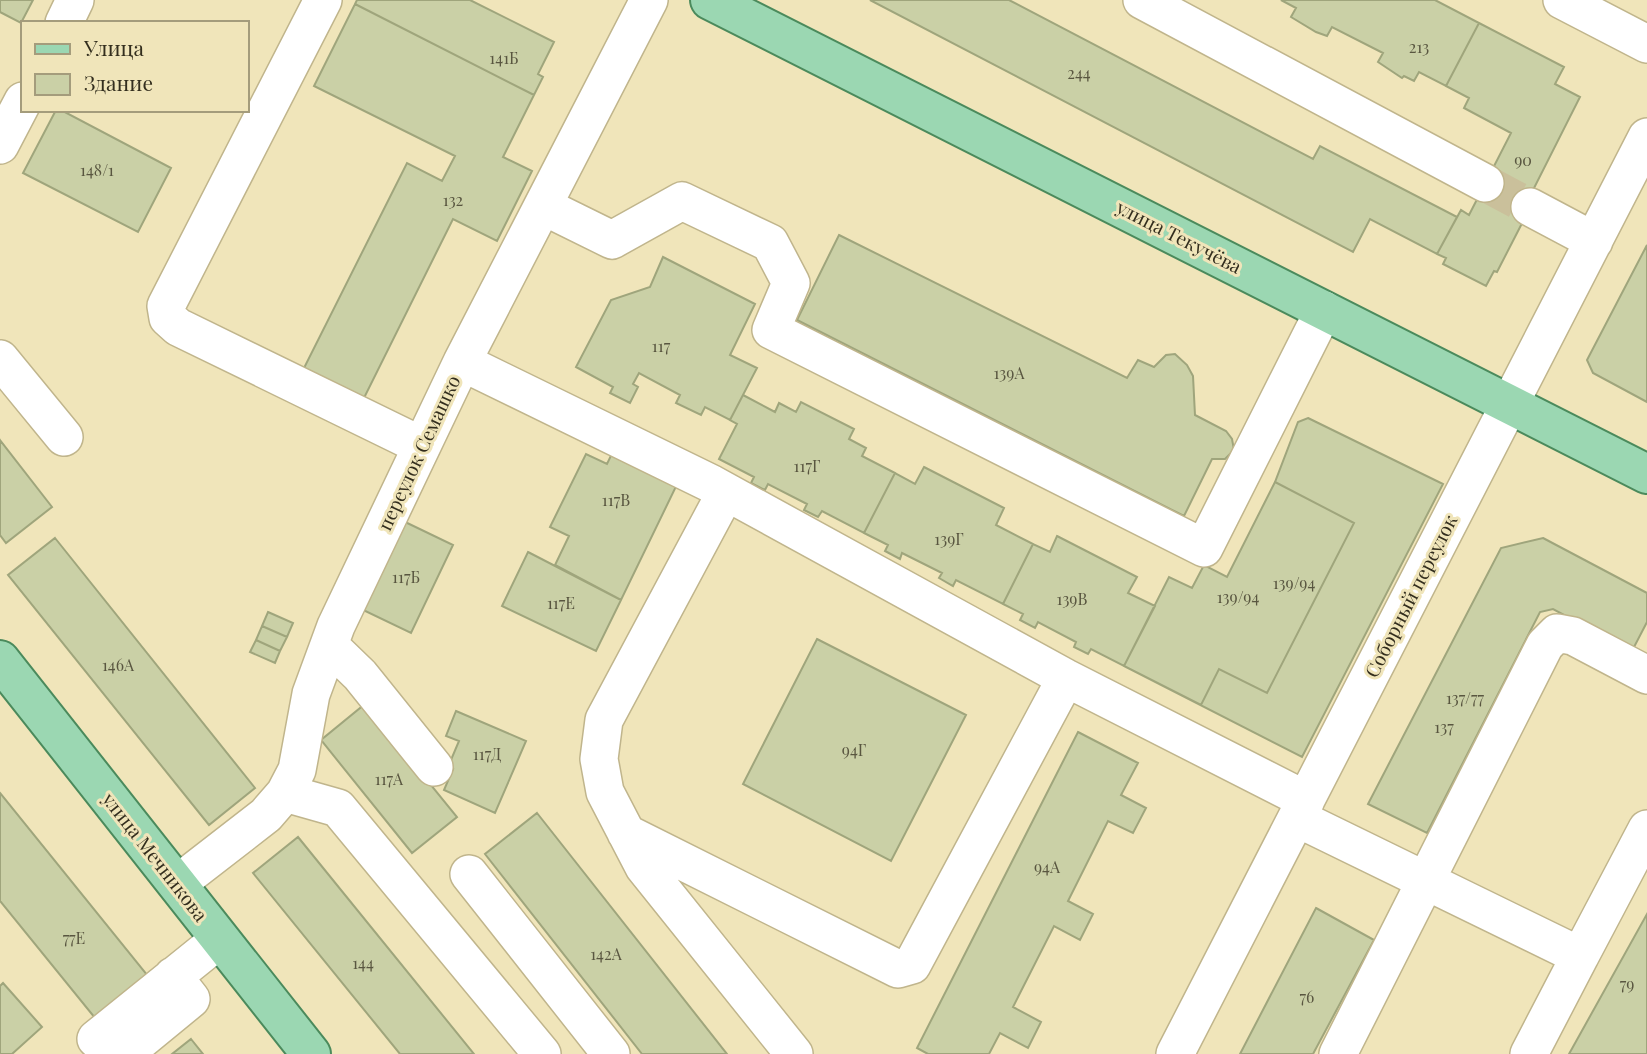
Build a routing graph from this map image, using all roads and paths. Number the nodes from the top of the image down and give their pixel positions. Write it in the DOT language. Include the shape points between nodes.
graph roads {
  1 [pos="75,0"];
  2 [pos="323,0"];
  3 [pos="649,0"];
  4 [pos="710,0"];
  5 [pos="1142,0"];
  6 [pos="1562,0"];
  7 [pos="65,21"];
  8 [pos="1647,44"];
  9 [pos="21,105"];
  10 [pos="1647,137"];
  11 [pos="0,145"];
  12 [pos="1485,183"];
  13 [pos="1634,192"];
  14 [pos="543,206"];
  15 [pos="1530,207"];
  16 [pos="1594,241"];
  17 [pos="1324,310"];
  18 [pos="0,359"];
  19 [pos="462,362"];
  20 [pos="1510,403"];
  21 [pos="64,437"];
  22 [pos="422,446"];
  23 [pos="1647,474"];
  24 [pos="726,492"];
  25 [pos="329,645"];
  26 [pos="1,665"];
  27 [pos="1647,675"];
  28 [pos="1066,678"];
  29 [pos="434,767"];
  30 [pos="285,793"];
  31 [pos="1301,809"];
  32 [pos="1647,830"];
  33 [pos="626,833"];
  34 [pos="469,874"];
  35 [pos="1425,881"];
  36 [pos="177,884"];
  37 [pos="220,939"];
  38 [pos="1580,956"];
  39 [pos="110,1046"];
  40 [pos="311,1054"];
  41 [pos="542,1054"];
  42 [pos="611,1054"];
  43 [pos="794,1054"];
  44 [pos="1175,1054"];
  45 [pos="1338,1054"];
  46 [pos="1528,1054"];
  1 -- 7 [label="street"];
  2 -- 22 [label="street" via="166,306 168,318 178,327"];
  3 -- 14 [label="street, переулок Семашко"];
  4 -- 17 [label="main road, улица Текучёва"];
  5 -- 12 [label="street"];
  6 -- 8 [label="street"];
  9 -- 11 [label="street"];
  10 -- 13 [label="street, Соборный переулок"];
  13 -- 16 [label="street, Соборный переулок"];
  14 -- 17 [label="street" via="612,240 682,201 770,243 791,283 771,330 1204,548"];
  14 -- 19 [label="street, переулок Семашко"];
  15 -- 16 [label="street"];
  16 -- 20 [label="street, Соборный переулок"];
  17 -- 20 [label="main road, улица Текучёва"];
  18 -- 21 [label="street"];
  19 -- 22 [label="street, переулок Семашко"];
  19 -- 24 [label="street"];
  20 -- 23 [label="main road, улица Текучёва"];
  20 -- 31 [label="street, Соборный переулок"];
  22 -- 25 [label="street, переулок Семашко"];
  24 -- 28 [label="street"];
  24 -- 33 [label="street" via="604,720 599,759 605,792"];
  25 -- 29 [label="street" via="360,674"];
  25 -- 30 [label="street, переулок Семашко" via="311,694 297,770"];
  26 -- 36 [label="main road, улица Мечникова"];
  27 -- 35 [label="street" via="1573,636 1557,633 1545,645"];
  28 -- 31 [label="street"];
  28 -- 33 [label="street" via="912,965 898,969"];
  30 -- 36 [label="street, переулок Семашко" via="266,815"];
  30 -- 41 [label="street" via="338,808"];
  31 -- 35 [label="street"];
  31 -- 44 [label="street, Соборный переулок"];
  32 -- 38 [label="street"];
  33 -- 43 [label="street" via="644,867"];
  34 -- 42 [label="street"];
  35 -- 38 [label="street"];
  35 -- 45 [label="street"];
  36 -- 37 [label="main road, улица Мечникова"];
  37 -- 39 [label="street" via="173,976"];
  37 -- 40 [label="main road, улица Мечникова"];
  38 -- 46 [label="street"];
}
